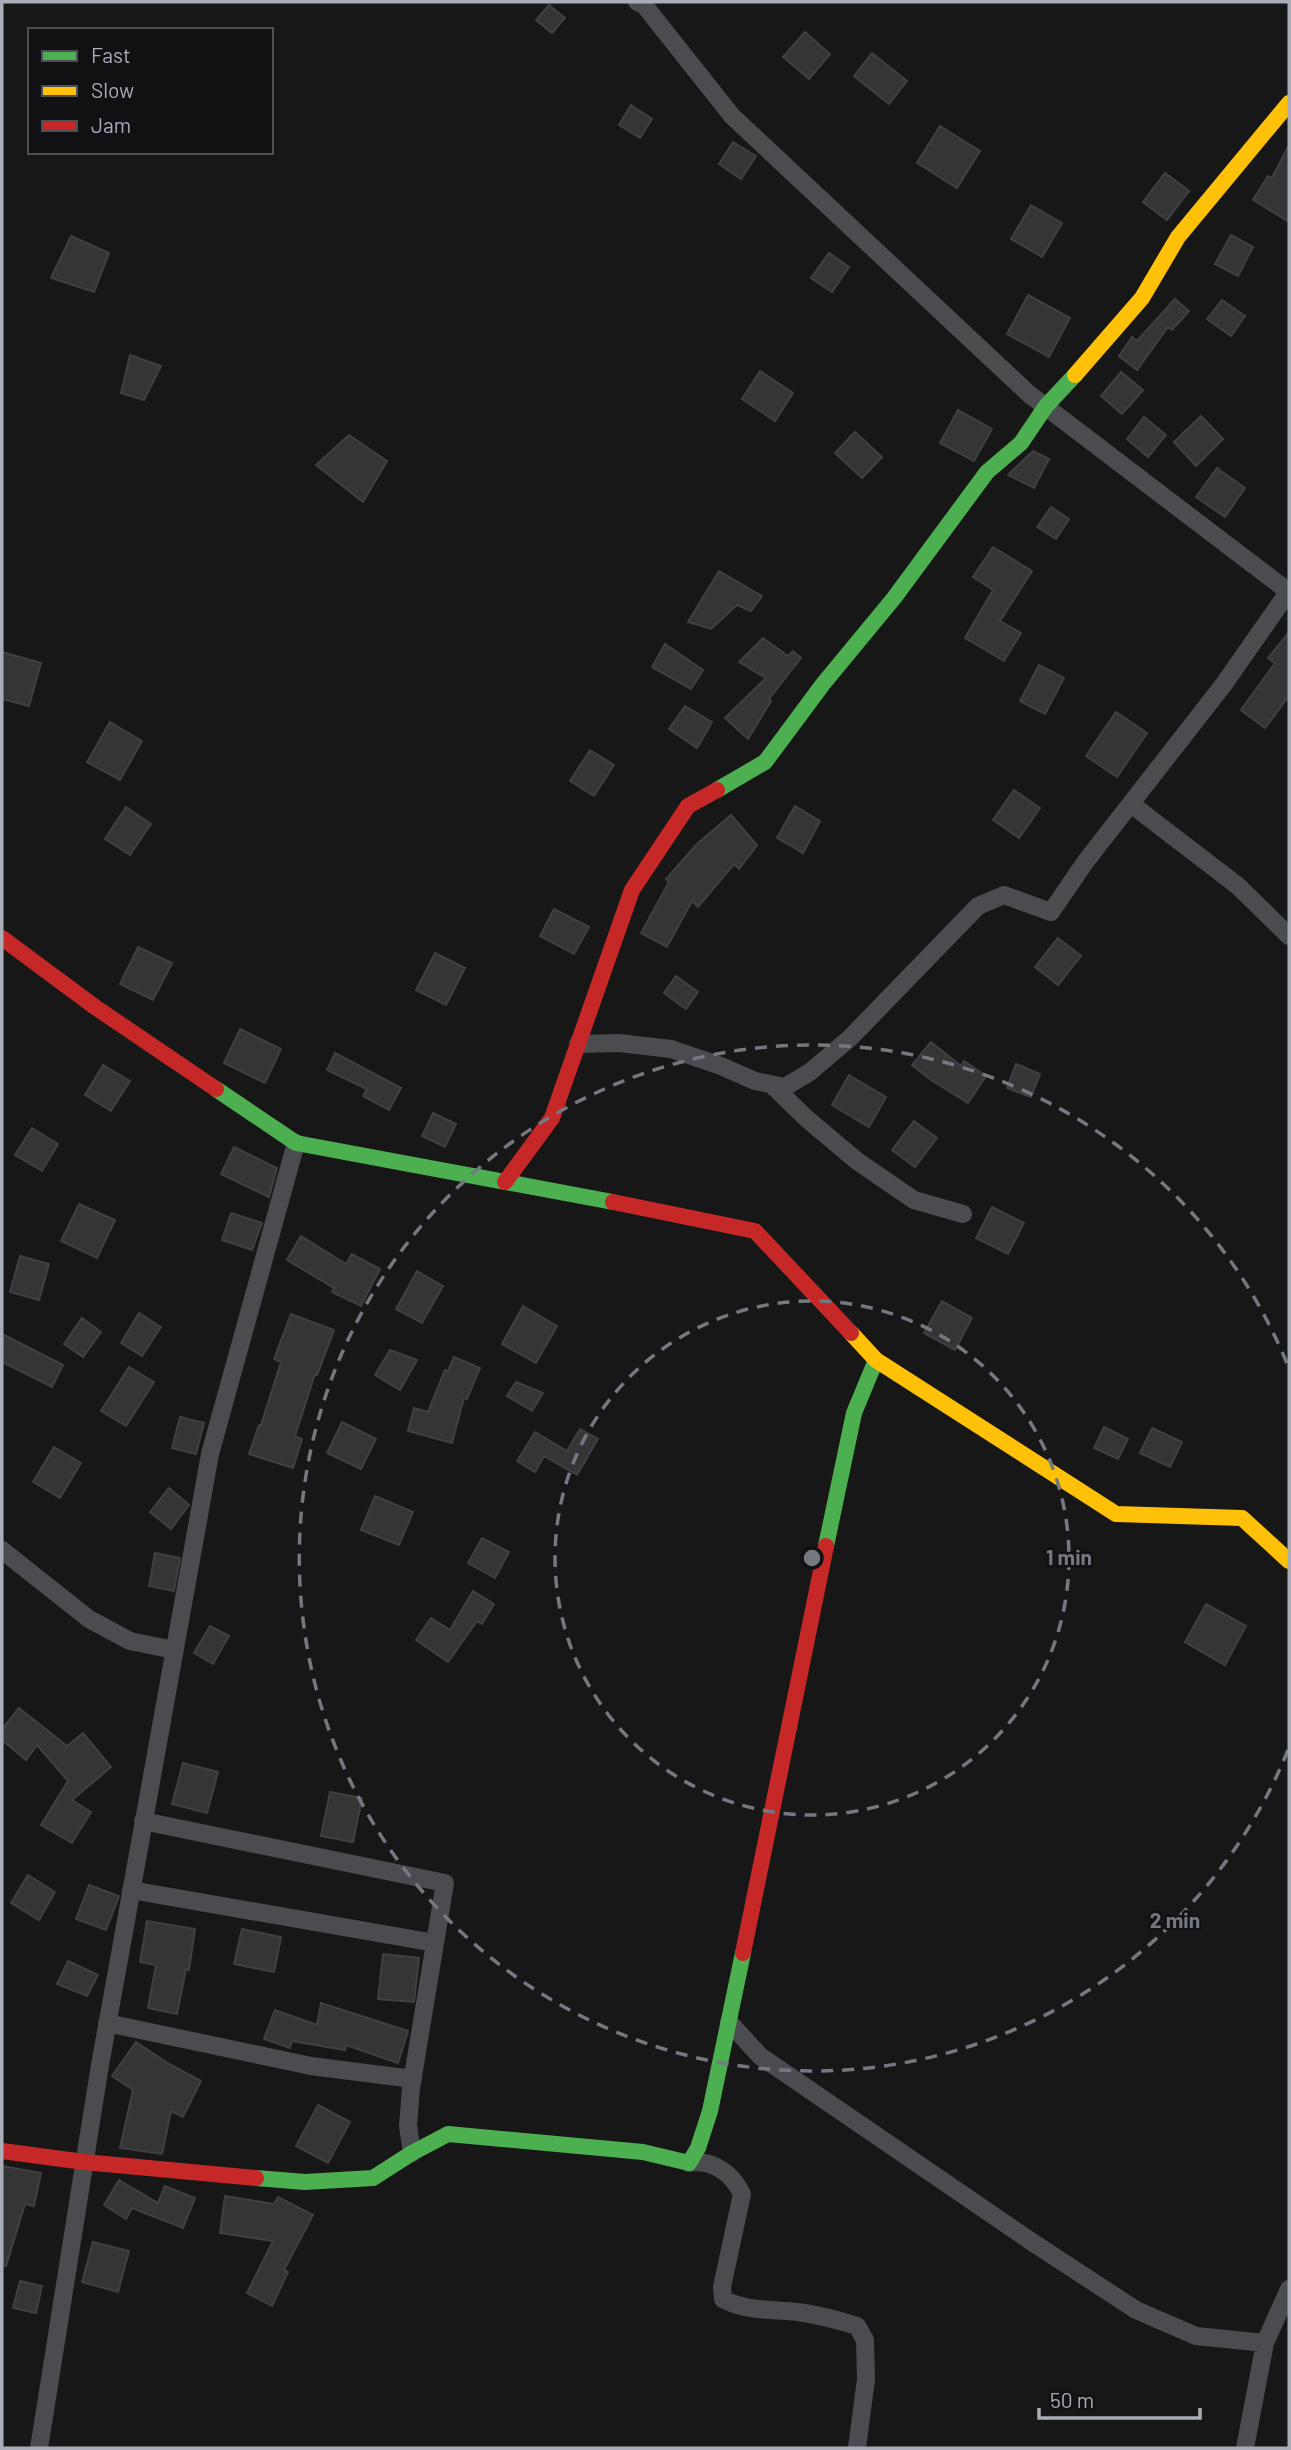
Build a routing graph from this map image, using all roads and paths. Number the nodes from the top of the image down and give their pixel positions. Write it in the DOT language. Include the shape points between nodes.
graph roads {
  1 [pos="637,2"];
  2 [pos="1289,103"];
  3 [pos="1046,406"];
  4 [pos="1289,591"];
  5 [pos="1131,804"];
  6 [pos="1289,936"];
  7 [pos="2,938"];
  8 [pos="578,1044"];
  9 [pos="771,1084"];
  10 [pos="296,1143"];
  11 [pos="505,1182"];
  12 [pos="962,1214"];
  13 [pos="876,1360"];
  14 [pos="2,1550"];
  15 [pos="1289,1561"];
  16 [pos="174,1650"];
  17 [pos="143,1821"];
  18 [pos="131,1890"];
  19 [pos="435,1943"];
  20 [pos="107,2022"];
  21 [pos="729,2022"];
  22 [pos="413,2079"];
  23 [pos="2,2151"];
  24 [pos="412,2153"];
  25 [pos="84,2162"];
  26 [pos="689,2163"];
  27 [pos="1289,2289"];
  28 [pos="1265,2343"];
  29 [pos="39,2448"];
  30 [pos="857,2448"];
  31 [pos="1245,2448"];
  1 -- 3 [label="street" via="732,116"];
  2 -- 3 [label="street" via="1178,237 1142,298"];
  3 -- 4 [label="street"];
  3 -- 8 [label="street" via="1021,443 987,472 765,762 688,806 632,890"];
  4 -- 5 [label="street"];
  5 -- 6 [label="street" via="1238,886"];
  5 -- 9 [label="street" via="1051,912 1004,895 978,906 850,1038 785,1087"];
  7 -- 10 [label="street"];
  8 -- 9 [label="street" via="671,1049"];
  8 -- 11 [label="street" via="552,1118"];
  9 -- 12 [label="street" via="837,1144 914,1200"];
  10 -- 11 [label="street"];
  10 -- 16 [label="street" via="210,1454"];
  11 -- 13 [label="street" via="755,1231"];
  13 -- 15 [label="street" via="1116,1514 1242,1518"];
  13 -- 21 [label="street" via="855,1413"];
  14 -- 16 [label="street" via="89,1619 130,1641"];
  16 -- 17 [label="street"];
  17 -- 18 [label="street"];
  17 -- 19 [label="street" via="445,1883"];
  18 -- 19 [label="street"];
  18 -- 20 [label="street"];
  19 -- 22 [label="street"];
  20 -- 22 [label="street" via="311,2066"];
  20 -- 25 [label="street"];
  21 -- 26 [label="street" via="710,2110"];
  21 -- 28 [label="street" via="760,2056 1136,2310 1196,2336"];
  22 -- 24 [label="street" via="408,2126"];
  23 -- 25 [label="street"];
  24 -- 25 [label="street" via="373,2178 305,2182"];
  24 -- 26 [label="street" via="448,2134 643,2152"];
  25 -- 29 [label="street"];
  26 -- 30 [label="street" via="702,2161 722,2170 735,2180 742,2194 723,2299 756,2310 808,2314 857,2326 865,2340 866,2379"];
  27 -- 28 [label="street"];
  28 -- 31 [label="street"];
}
